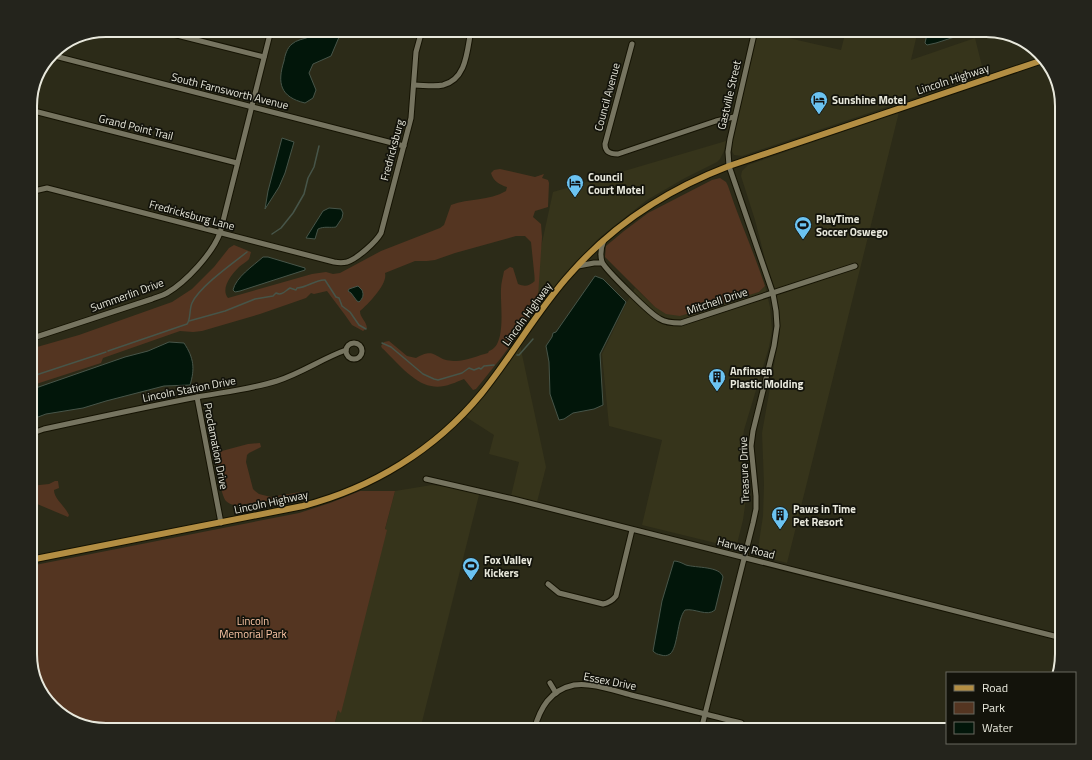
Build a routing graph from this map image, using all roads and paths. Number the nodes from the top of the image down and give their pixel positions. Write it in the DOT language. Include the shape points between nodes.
graph roads {
  1 [pos="184,37"];
  2 [pos="269,37"];
  3 [pos="420,37"];
  4 [pos="470,37"];
  5 [pos="753,37"];
  6 [pos="632,44"];
  7 [pos="57,57"];
  8 [pos="264,58"];
  9 [pos="1039,61"];
  10 [pos="414,84"];
  11 [pos="252,107"];
  12 [pos="37,112"];
  13 [pos="734,117"];
  14 [pos="404,146"];
  15 [pos="237,163"];
  16 [pos="729,166"];
  17 [pos="37,190"];
  18 [pos="220,233"];
  19 [pos="604,240"];
  20 [pos="351,260"];
  21 [pos="602,263"];
  22 [pos="577,266"];
  23 [pos="855,266"];
  24 [pos="773,294"];
  25 [pos="37,337"];
  26 [pos="346,350"];
  27 [pos="196,397"];
  28 [pos="37,432"];
  29 [pos="426,479"];
  30 [pos="221,523"];
  31 [pos="632,530"];
  32 [pos="744,558"];
  33 [pos="37,559"];
  34 [pos="548,584"];
  35 [pos="1055,636"];
  36 [pos="550,683"];
  37 [pos="556,693"];
  38 [pos="705,714"];
  39 [pos="536,723"];
  40 [pos="702,723"];
  41 [pos="741,723"];
  1 -- 8 [label="street"];
  2 -- 8 [label="street, Summerlin Drive"];
  3 -- 10 [label="street, Fredricksburg" via="416,52"];
  4 -- 10 [label="street" via="464,67 458,76 442,85"];
  5 -- 13 [label="street, Gastville Street"];
  6 -- 13 [label="street, Council Avenue" via="604,144 606,151 618,154"];
  7 -- 11 [label="street, South Farnsworth Avenue"];
  8 -- 11 [label="street, Summerlin Drive"];
  9 -- 16 [label="main road, Lincoln Highway"];
  10 -- 14 [label="street, Fredricksburg" via="411,118"];
  11 -- 14 [label="street, South Farnsworth Avenue"];
  11 -- 15 [label="street, Summerlin Drive"];
  12 -- 15 [label="street, Grand Point Trail"];
  13 -- 16 [label="street, Gastville Street" via="728,152"];
  14 -- 20 [label="street, Fredricksburg" via="381,233"];
  15 -- 18 [label="street, Summerlin Drive"];
  16 -- 19 [label="main road, Lincoln Highway" via="696,179 657,200"];
  16 -- 24 [label="street, Treasure Drive"];
  17 -- 18 [label="street, Fredricksburg Lane" via="47,188"];
  18 -- 20 [label="street, Fredricksburg Lane" via="334,262"];
  18 -- 25 [label="street, Summerlin Drive" via="210,252 183,281 166,294"];
  19 -- 21 [label="street"];
  19 -- 22 [label="main road, Lincoln Highway"];
  21 -- 22 [label="street"];
  21 -- 24 [label="street, Mitchell Drive" via="639,302 655,316 670,323 681,323"];
  22 -- 30 [label="main road, Lincoln Highway" via="548,300 481,394 450,427 419,452 376,479 346,493 322,501"];
  23 -- 24 [label="street, Mitchell Drive"];
  24 -- 32 [label="street, Treasure Drive" via="777,326 753,431 751,446 756,509"];
  26 -- 27 [label="street, Lincoln Station Drive" via="279,381"];
  27 -- 28 [label="street, Lincoln Station Drive"];
  27 -- 30 [label="street, Proclamation Drive"];
  29 -- 31 [label="street, Harvey Road"];
  30 -- 33 [label="main road, Lincoln Highway"];
  31 -- 32 [label="street, Harvey Road"];
  31 -- 34 [label="street" via="613,600 603,604 559,593"];
  32 -- 35 [label="street, Harvey Road"];
  32 -- 38 [label="street, Treasure Drive"];
  36 -- 37 [label="street"];
  37 -- 38 [label="street, Essex Drive" via="574,685 586,684"];
  37 -- 39 [label="street, Essex Drive" via="541,710"];
  38 -- 40 [label="street, Treasure Drive"];
  38 -- 41 [label="street, Essex Drive"];
}
